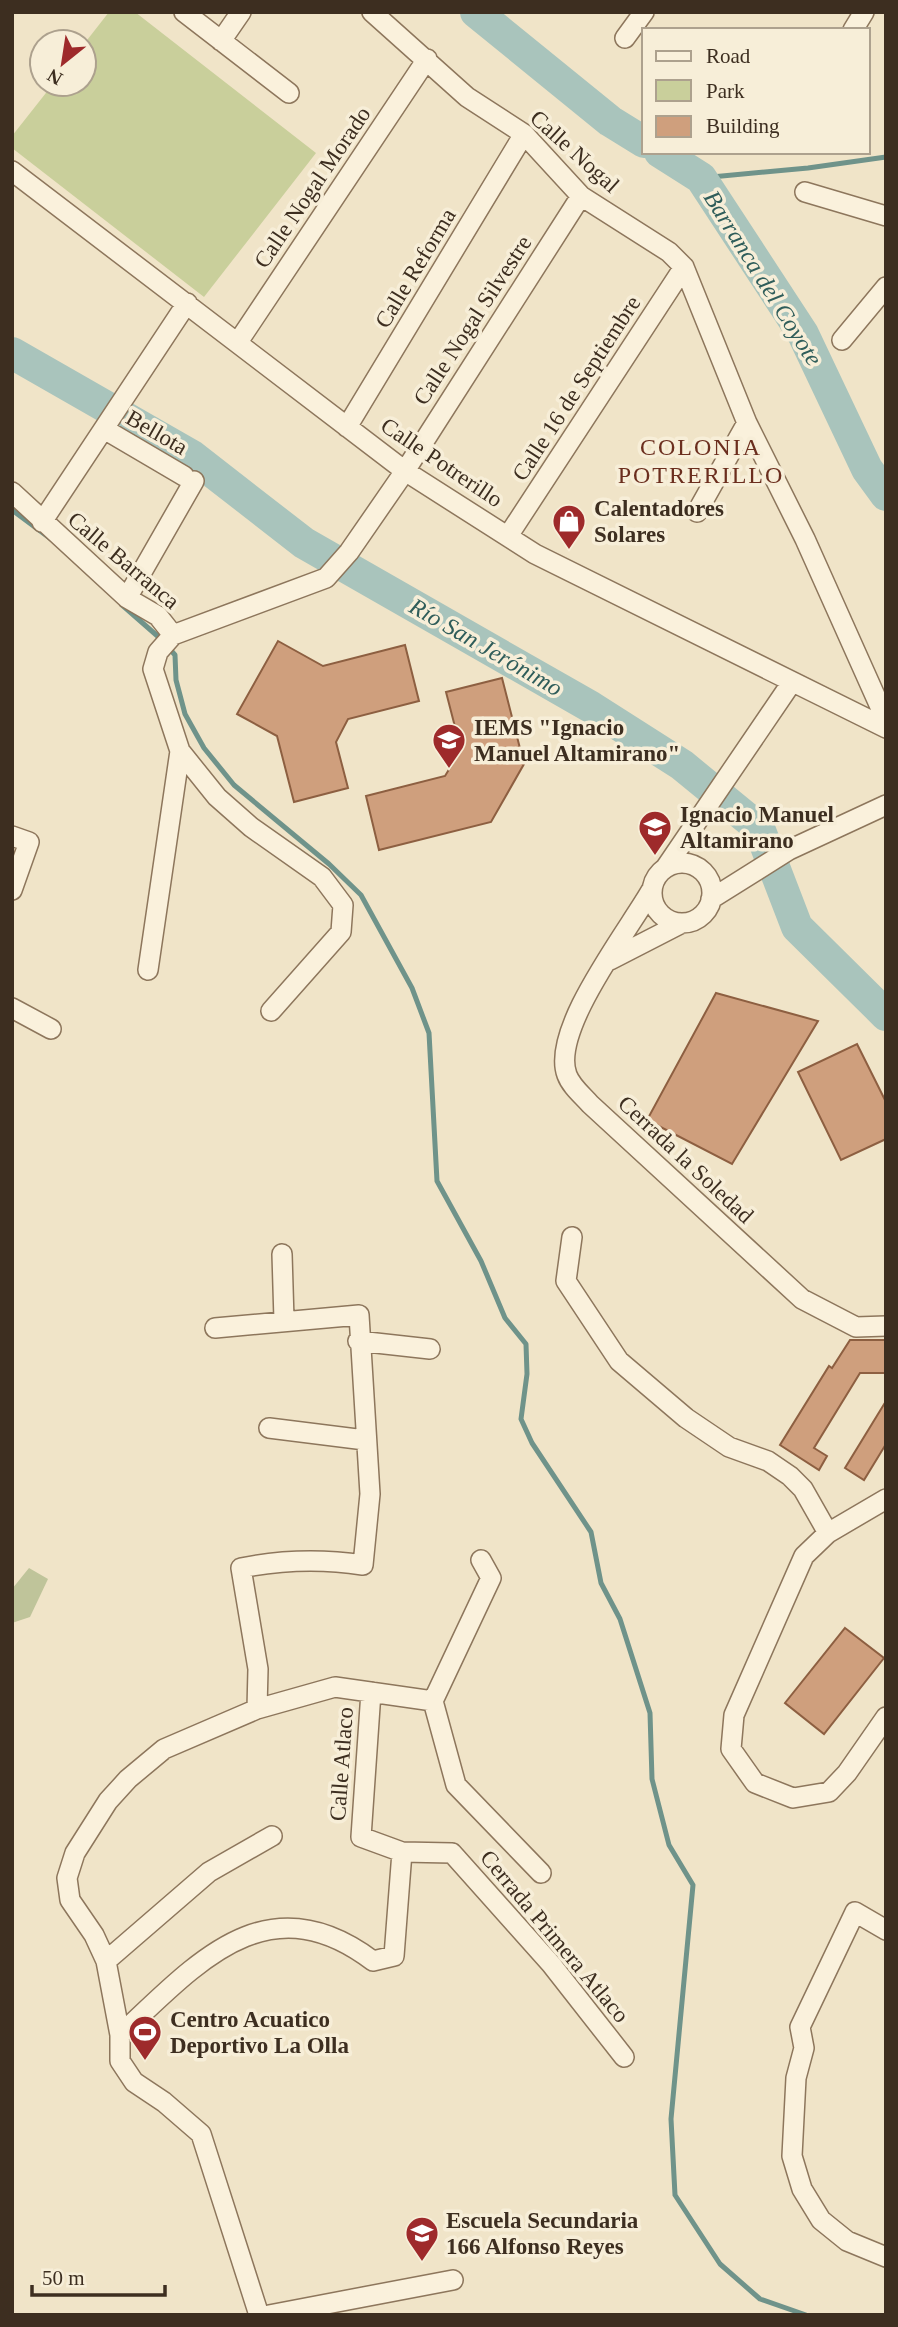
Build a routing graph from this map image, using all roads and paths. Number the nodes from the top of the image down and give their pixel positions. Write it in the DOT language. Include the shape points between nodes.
graph roads {
  1 [pos="184,12"];
  2 [pos="241,12"];
  3 [pos="372,12"];
  4 [pos="644,12"];
  5 [pos="864,12"];
  6 [pos="854,28"];
  7 [pos="625,38"];
  8 [pos="221,41"];
  9 [pos="427,59"];
  10 [pos="289,93"];
  11 [pos="524,134"];
  12 [pos="12,171"];
  13 [pos="805,192"];
  14 [pos="581,196"];
  15 [pos="886,216"];
  16 [pos="684,267"];
  17 [pos="886,287"];
  18 [pos="187,303"];
  19 [pos="842,340"];
  20 [pos="238,342"];
  21 [pos="747,423"];
  22 [pos="106,427"];
  23 [pos="347,427"];
  24 [pos="405,471"];
  25 [pos="12,492"];
  26 [pos="697,512"];
  27 [pos="42,522"];
  28 [pos="508,536"];
  29 [pos="127,598"];
  30 [pos="172,636"];
  31 [pos="792,682"];
  32 [pos="886,720"];
  33 [pos="886,728"];
  34 [pos="180,751"];
  35 [pos="886,805"];
  36 [pos="12,836"];
  37 [pos="666,867"];
  38 [pos="652,888"];
  39 [pos="12,890"];
  40 [pos="711,899"];
  41 [pos="682,923"];
  42 [pos="609,961"];
  43 [pos="148,970"];
  44 [pos="12,1008"];
  45 [pos="271,1011"];
  46 [pos="51,1029"];
  47 [pos="572,1237"];
  48 [pos="282,1254"];
  49 [pos="284,1320"];
  50 [pos="886,1326"];
  51 [pos="215,1328"];
  52 [pos="358,1341"];
  53 [pos="430,1349"];
  54 [pos="269,1428"];
  55 [pos="365,1440"];
  56 [pos="886,1499"];
  57 [pos="828,1533"];
  58 [pos="481,1560"];
  59 [pos="371,1692"];
  60 [pos="433,1701"];
  61 [pos="257,1709"];
  62 [pos="886,1717"];
  63 [pos="272,1836"];
  64 [pos="402,1853"];
  65 [pos="541,1873"];
  66 [pos="886,1930"];
  67 [pos="106,1961"];
  68 [pos="120,2035"];
  69 [pos="624,2057"];
  70 [pos="886,2257"];
  71 [pos="453,2280"];
  72 [pos="355,2307"];
  73 [pos="259,2315"];
  74 [pos="269,2315"];
  1 -- 8 [label="street"];
  2 -- 8 [label="street"];
  3 -- 9 [label="street, Calle Nogal"];
  4 -- 7 [label="street"];
  5 -- 6 [label="street"];
  8 -- 10 [label="street"];
  9 -- 11 [label="street, Calle Nogal" via="467,97"];
  9 -- 20 [label="street, Calle Nogal Morado"];
  11 -- 14 [label="street, Calle Nogal"];
  11 -- 23 [label="street, Calle Reforma"];
  12 -- 18 [label="street, Calle Potrerillo"];
  13 -- 15 [label="street"];
  14 -- 16 [label="street, Calle Nogal" via="669,252"];
  14 -- 24 [label="street, Calle Nogal Silvestre"];
  16 -- 21 [label="street, Calle Nogal"];
  16 -- 28 [label="street, Calle 16 de Septiembre"];
  17 -- 19 [label="street"];
  18 -- 20 [label="street, Calle Potrerillo"];
  18 -- 22 [label="street"];
  20 -- 23 [label="street, Calle Potrerillo"];
  21 -- 26 [label="street"];
  21 -- 32 [label="street, Calle Nogal"];
  22 -- 27 [label="street"];
  22 -- 29 [label="street, Bellota" via="189,479"];
  23 -- 24 [label="street, Calle Potrerillo"];
  24 -- 28 [label="street, Calle Potrerillo"];
  24 -- 30 [label="street, Calle Nogal Silvestre" via="326,578"];
  25 -- 27 [label="street, Calle Barranca"];
  27 -- 29 [label="street, Calle Barranca"];
  28 -- 31 [label="street, Calle Potrerillo" via="535,554"];
  29 -- 30 [label="street, Calle Barranca" via="158,616"];
  30 -- 34 [label="street" via="158,652 153,669"];
  31 -- 33 [label="street, Calle Potrerillo"];
  31 -- 37 [label="street"];
  34 -- 43 [label="street"];
  34 -- 45 [label="street" via="217,797 322,877 343,905 341,932"];
  35 -- 40 [label="street" via="789,849"];
  36 -- 39 [label="street" via="29,842"];
  37 -- 38 [label="street"];
  37 -- 40 [label="street" via="685,863 703,871 712,888"];
  38 -- 41 [label="street" via="656,909"];
  38 -- 42 [label="street, Cerrada la Soledad"];
  40 -- 41 [label="street" via="701,916"];
  41 -- 42 [label="street, Cerrada la Soledad"];
  42 -- 50 [label="street, Cerrada la Soledad" via="575,1014 565,1042 567,1076 576,1088 802,1299 856,1327"];
  44 -- 46 [label="street"];
  47 -- 57 [label="street" via="566,1281 619,1361 729,1447 768,1461 790,1476 803,1489"];
  48 -- 49 [label="street"];
  49 -- 51 [label="street"];
  49 -- 52 [label="street" via="359,1315"];
  52 -- 53 [label="street"];
  52 -- 55 [label="street"];
  54 -- 55 [label="street"];
  55 -- 61 [label="street" via="370,1494 363,1565 330,1560 241,1568 258,1669"];
  56 -- 57 [label="street"];
  57 -- 62 [label="street" via="804,1556 734,1715 731,1749 755,1783 793,1798 829,1792"];
  58 -- 60 [label="street" via="491,1578"];
  59 -- 60 [label="street"];
  59 -- 61 [label="street" via="335,1687"];
  59 -- 64 [label="street, Calle Atlaco" via="361,1837"];
  60 -- 65 [label="street" via="456,1785"];
  61 -- 67 [label="street" via="164,1749 108,1801 75,1853 67,1878 70,1900"];
  63 -- 67 [label="street" via="209,1872"];
  64 -- 68 [label="street" via="394,1956 373,1961 352,1946 307,1927 276,1928 216,1950"];
  64 -- 69 [label="street, Cerrada Primera Atlaco" via="452,1853 551,1964"];
  66 -- 70 [label="street" via="855,1912 800,2027 804,2048 796,2078 792,2156 802,2189 821,2220 847,2241"];
  67 -- 68 [label="street"];
  68 -- 73 [label="street" via="120,2061 134,2082 201,2134"];
  71 -- 72 [label="street"];
  72 -- 74 [label="street"];
}
